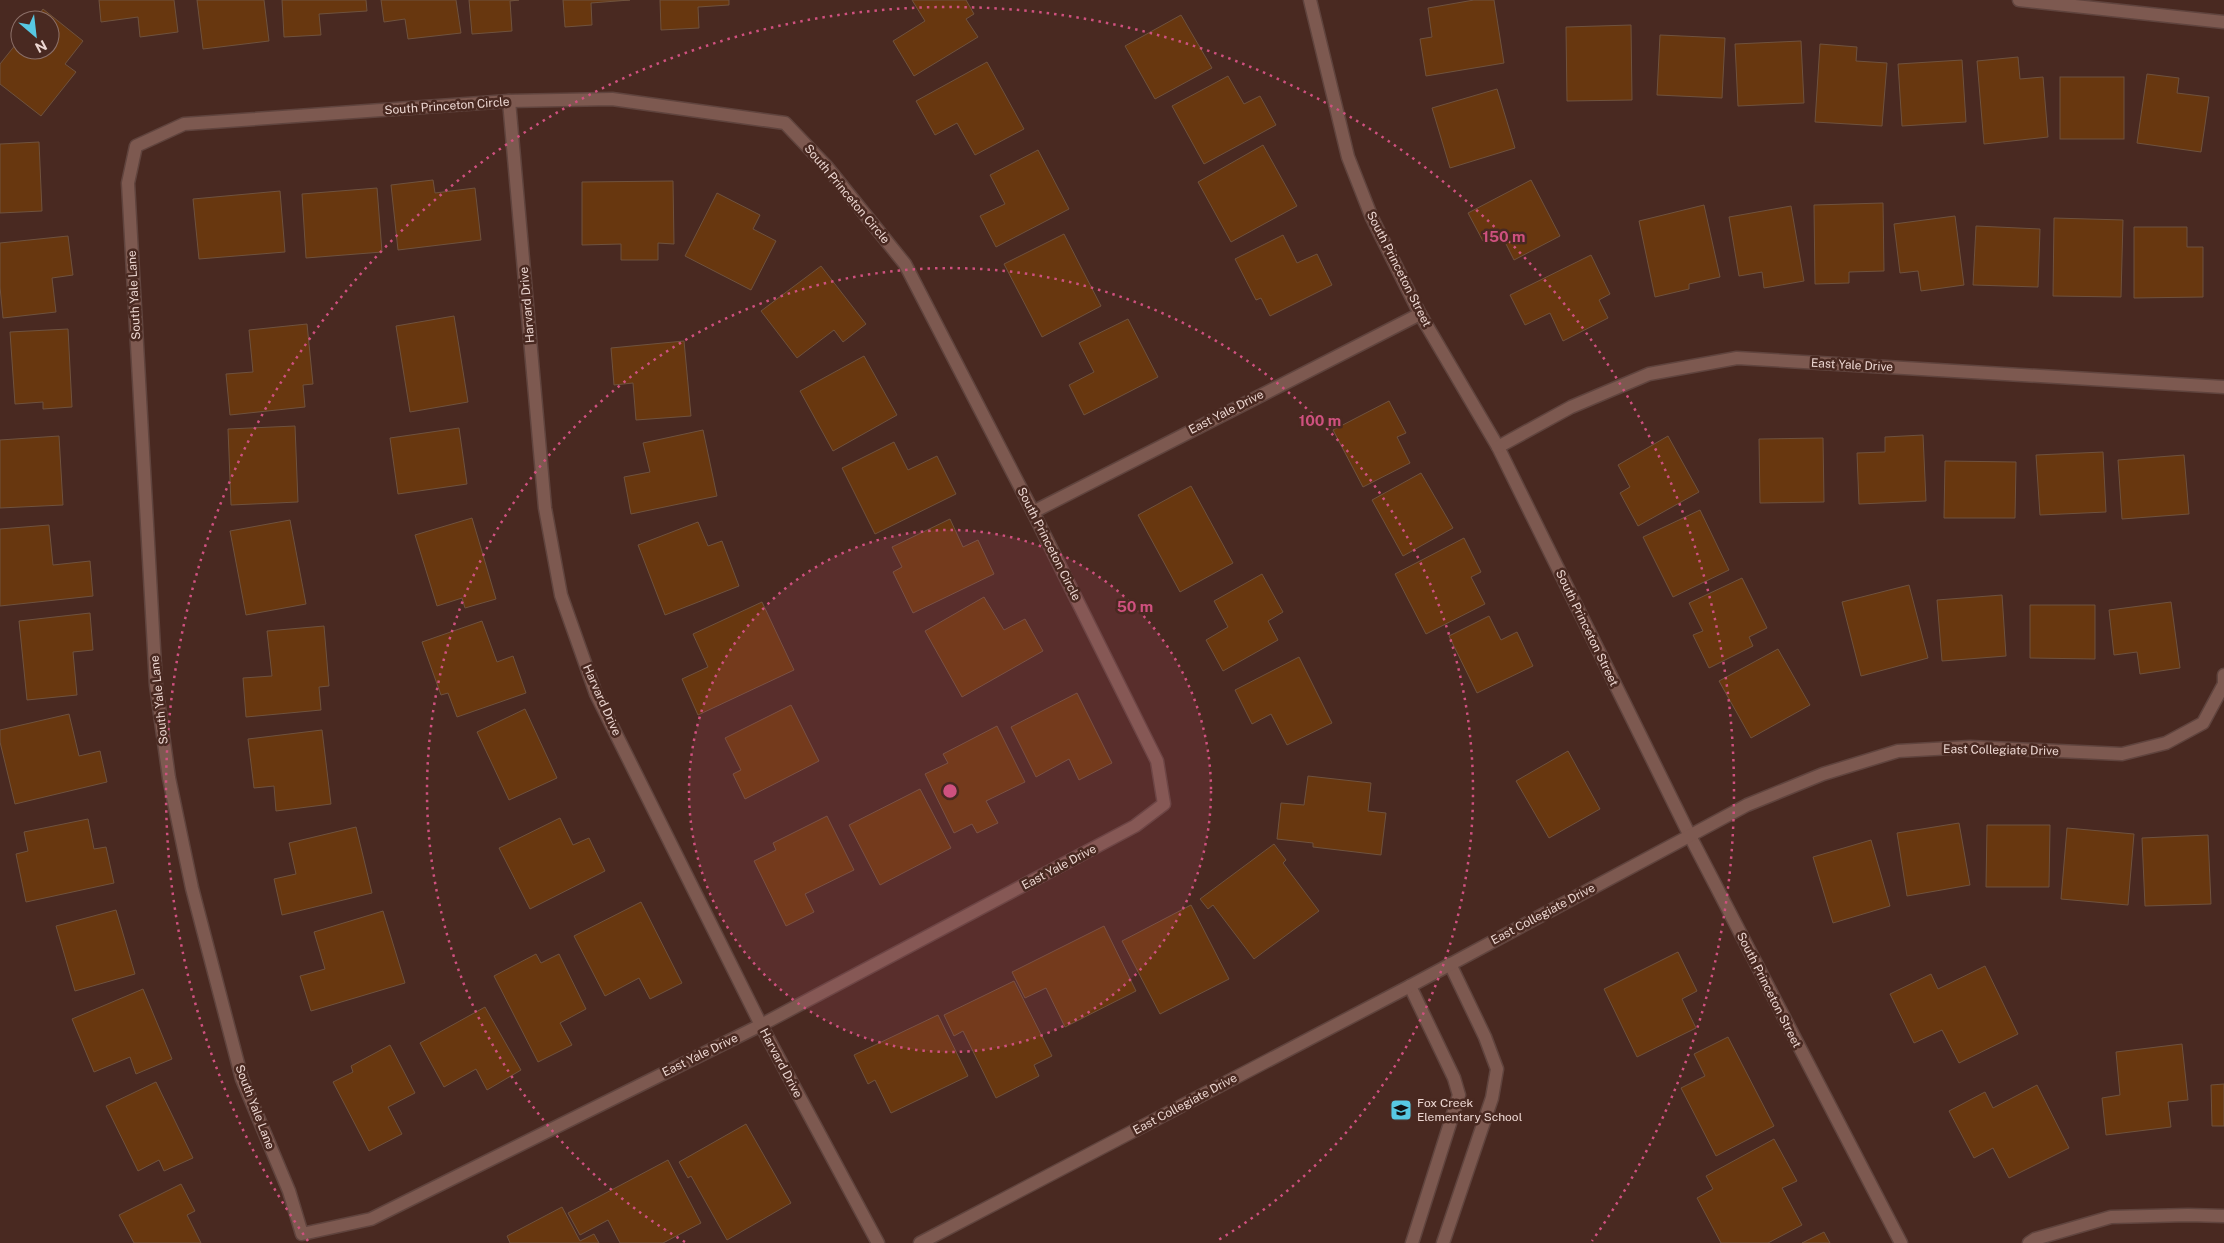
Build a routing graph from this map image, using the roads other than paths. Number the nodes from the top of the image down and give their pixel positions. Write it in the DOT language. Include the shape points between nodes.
graph roads {
  1 [pos="1310,0"];
  2 [pos="2019,0"];
  3 [pos="2224,22"];
  4 [pos="510,101"];
  5 [pos="136,146"];
  6 [pos="1420,314"];
  7 [pos="2224,387"];
  8 [pos="1498,447"];
  9 [pos="1033,512"];
  10 [pos="2224,675"];
  11 [pos="1164,804"];
  12 [pos="1690,836"];
  13 [pos="1450,964"];
  14 [pos="1410,986"];
  15 [pos="761,1025"];
  16 [pos="2224,1216"];
  17 [pos="302,1234"];
  18 [pos="878,1243"];
  19 [pos="920,1243"];
  20 [pos="1412,1243"];
  21 [pos="1443,1243"];
  22 [pos="1901,1243"];
  23 [pos="2029,1243"];
  1 -- 6 [label="street, South Princeton Street" via="1348,157 1372,218"];
  2 -- 3 [label="street"];
  4 -- 5 [label="street, South Princeton Circle" via="184,124"];
  4 -- 9 [label="street, South Princeton Circle" via="612,99 785,123 827,167 905,264"];
  4 -- 15 [label="street, Harvard Drive" via="546,508 561,596 596,694"];
  5 -- 17 [label="street, South Yale Lane" via="128,182 129,202 156,685 169,778 192,888 242,1079 289,1190"];
  6 -- 8 [label="street, South Princeton Street"];
  6 -- 9 [label="street, East Yale Drive"];
  7 -- 8 [label="street, East Yale Drive" via="1737,358 1649,374 1571,407"];
  8 -- 12 [label="street, South Princeton Street"];
  9 -- 11 [label="street, South Princeton Circle" via="1157,761"];
  10 -- 12 [label="street, East Collegiate Drive" via="2224,684 2203,723 2166,742 2122,754 1970,747 1898,751 1823,774 1747,805"];
  11 -- 15 [label="street, East Yale Drive" via="1135,826"];
  12 -- 13 [label="street, East Collegiate Drive"];
  12 -- 22 [label="street, South Princeton Street"];
  13 -- 14 [label="street, East Collegiate Drive"];
  13 -- 21 [label="street" via="1497,1069 1492,1098"];
  14 -- 19 [label="street, East Collegiate Drive"];
  14 -- 20 [label="street" via="1459,1095"];
  15 -- 17 [label="street, East Yale Drive" via="371,1219"];
  15 -- 18 [label="street, Harvard Drive"];
  16 -- 23 [label="street" via="2111,1217"];
}
